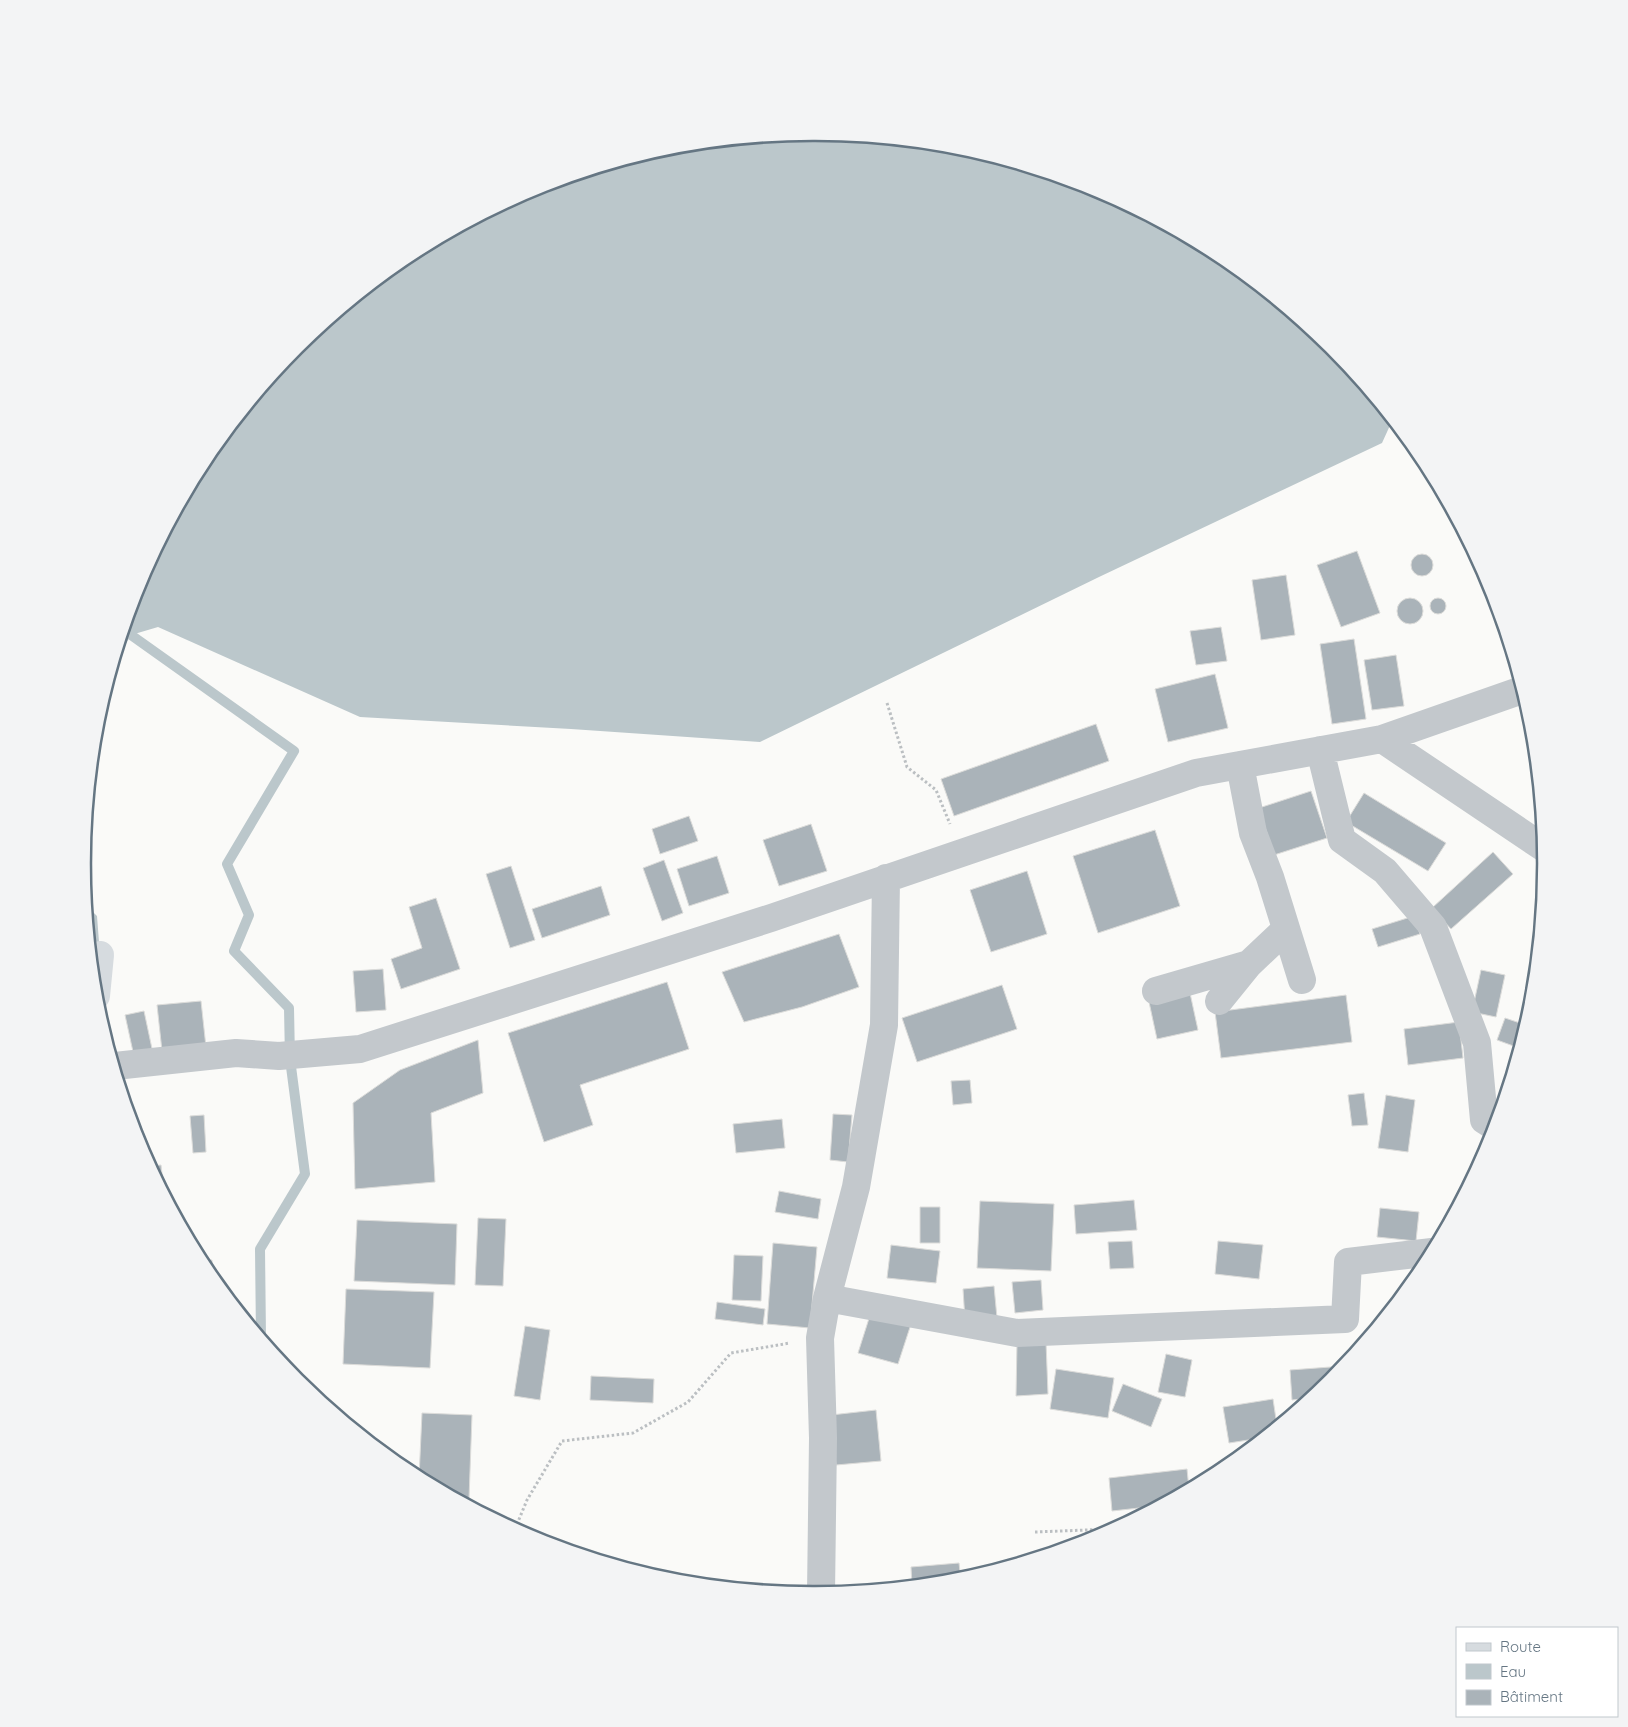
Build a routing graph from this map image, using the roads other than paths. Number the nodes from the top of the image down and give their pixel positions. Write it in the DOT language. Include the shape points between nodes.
graph roads {
  1 [pos="1516,692"];
  2 [pos="1382,739"];
  3 [pos="1320,750"];
  4 [pos="1240,765"];
  5 [pos="1536,843"];
  6 [pos="886,878"];
  7 [pos="1286,930"];
  8 [pos="100,955"];
  9 [pos="1250,964"];
  10 [pos="99,968"];
  11 [pos="1302,980"];
  12 [pos="1156,991"];
  13 [pos="1219,1001"];
  14 [pos="120,1065"];
  15 [pos="1488,1123"];
  16 [pos="1422,1253"];
  17 [pos="827,1298"];
  18 [pos="821,1586"];
  1 -- 2 [label="street"];
  2 -- 3 [label="street"];
  2 -- 5 [label="street"];
  3 -- 4 [label="street"];
  3 -- 15 [label="street" via="1342,840 1385,871 1434,928 1477,1044 1484,1120"];
  4 -- 6 [label="street" via="1196,773"];
  4 -- 7 [label="street" via="1253,833"];
  6 -- 14 [label="street" via="360,1049 291,1055 236,1053"];
  6 -- 17 [label="street" via="884,1025 856,1187"];
  7 -- 9 [label="street"];
  7 -- 11 [label="street"];
  8 -- 10 [label="main road"];
  9 -- 12 [label="street"];
  9 -- 13 [label="street"];
  16 -- 17 [label="street" via="1348,1262 1345,1319 1016,1333"];
  17 -- 18 [label="street" via="820,1338 823,1438"];
}
